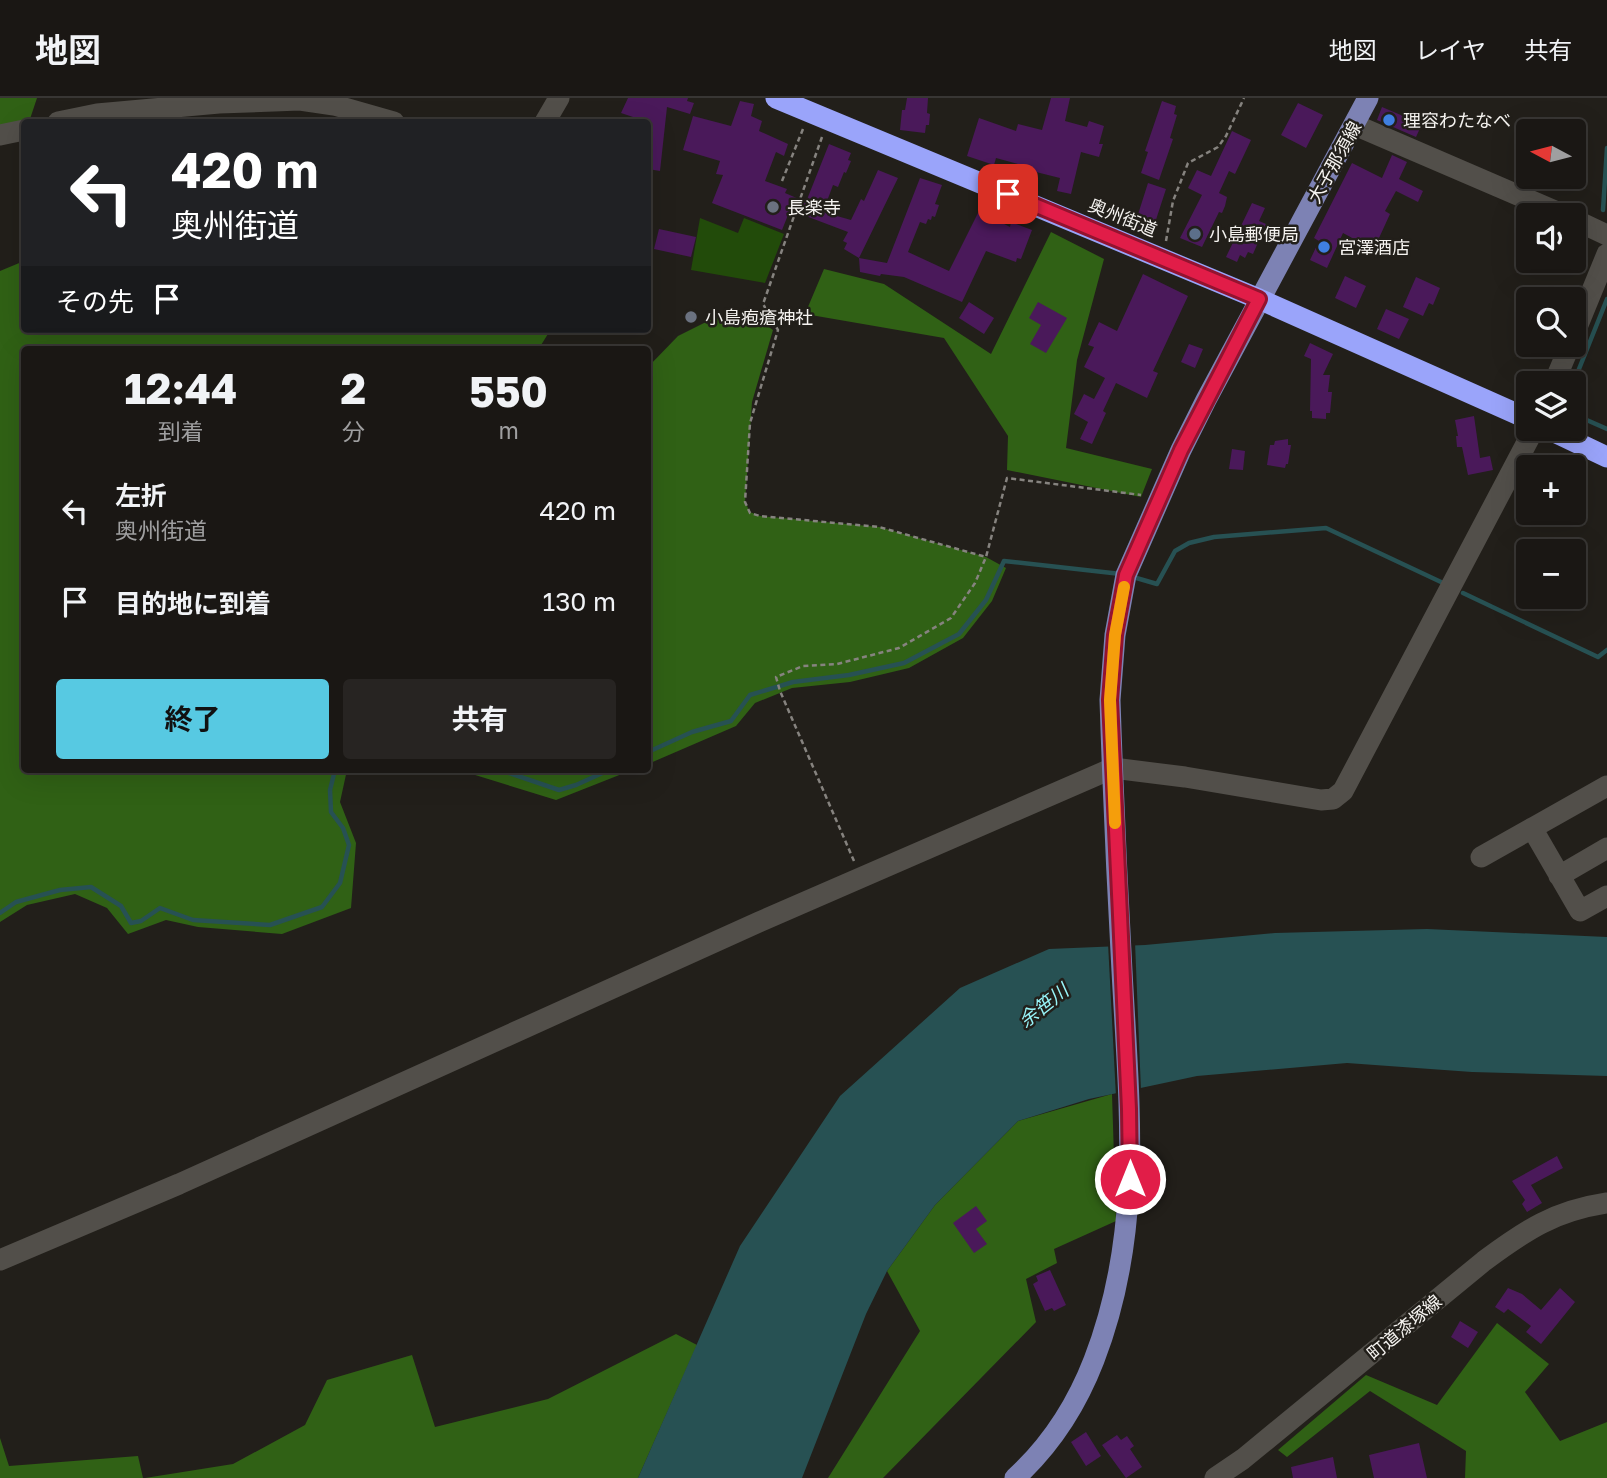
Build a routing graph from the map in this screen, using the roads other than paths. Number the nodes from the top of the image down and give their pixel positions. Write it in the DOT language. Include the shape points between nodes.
graph roads {
  1 [pos="559,98"];
  2 [pos="776,98"];
  3 [pos="1368,98"];
  4 [pos="73,119"];
  5 [pos="383,119"];
  6 [pos="547,119"];
  7 [pos="1355,125"];
  8 [pos="21,131"];
  9 [pos="0,135"];
  10 [pos="1536,203"];
  11 [pos="1586,225"];
  12 [pos="1607,235"];
  13 [pos="1607,254"];
  14 [pos="1259,299"];
  15 [pos="1586,305"];
  16 [pos="1516,414"];
  17 [pos="1528,441"];
  18 [pos="1573,441"];
  19 [pos="1607,457"];
  20 [pos="1113,768"];
  21 [pos="1607,786"];
  22 [pos="1532,828"];
  23 [pos="1607,848"];
  24 [pos="1482,857"];
  25 [pos="1559,876"];
  26 [pos="1607,896"];
  27 [pos="1607,1203"];
  28 [pos="0,1260"];
  29 [pos="1222,1476"];
  30 [pos="1015,1478"];
  1 -- 6 [label="street"];
  2 -- 14 [label="highway, 奥州街道"];
  3 -- 7 [label="main road, 大子那須線"];
  4 -- 5 [label="street" via="219,103 300,100"];
  7 -- 10 [label="street"];
  7 -- 14 [label="main road, 大子那須線"];
  8 -- 9 [label="street"];
  11 -- 12 [label="street"];
  13 -- 15 [label="street"];
  14 -- 16 [label="highway, 奥州街道"];
  14 -- 20 [label="main road, 大子那須線" via="1186,440 1126,575 1110,700"];
  17 -- 20 [label="street" via="1343,791 1334,799"];
  18 -- 19 [label="highway"];
  20 -- 28 [label="street"];
  20 -- 30 [label="main road, 大子那須線" via="1129,1109 1125,1246 1117,1290 1088,1374 1049,1441"];
  21 -- 22 [label="street"];
  22 -- 24 [label="street"];
  22 -- 25 [label="street"];
  23 -- 25 [label="street"];
  25 -- 26 [label="street" via="1580,911"];
  27 -- 29 [label="street, 町道漆塚線" via="1560,1213 1514,1239"];
}
